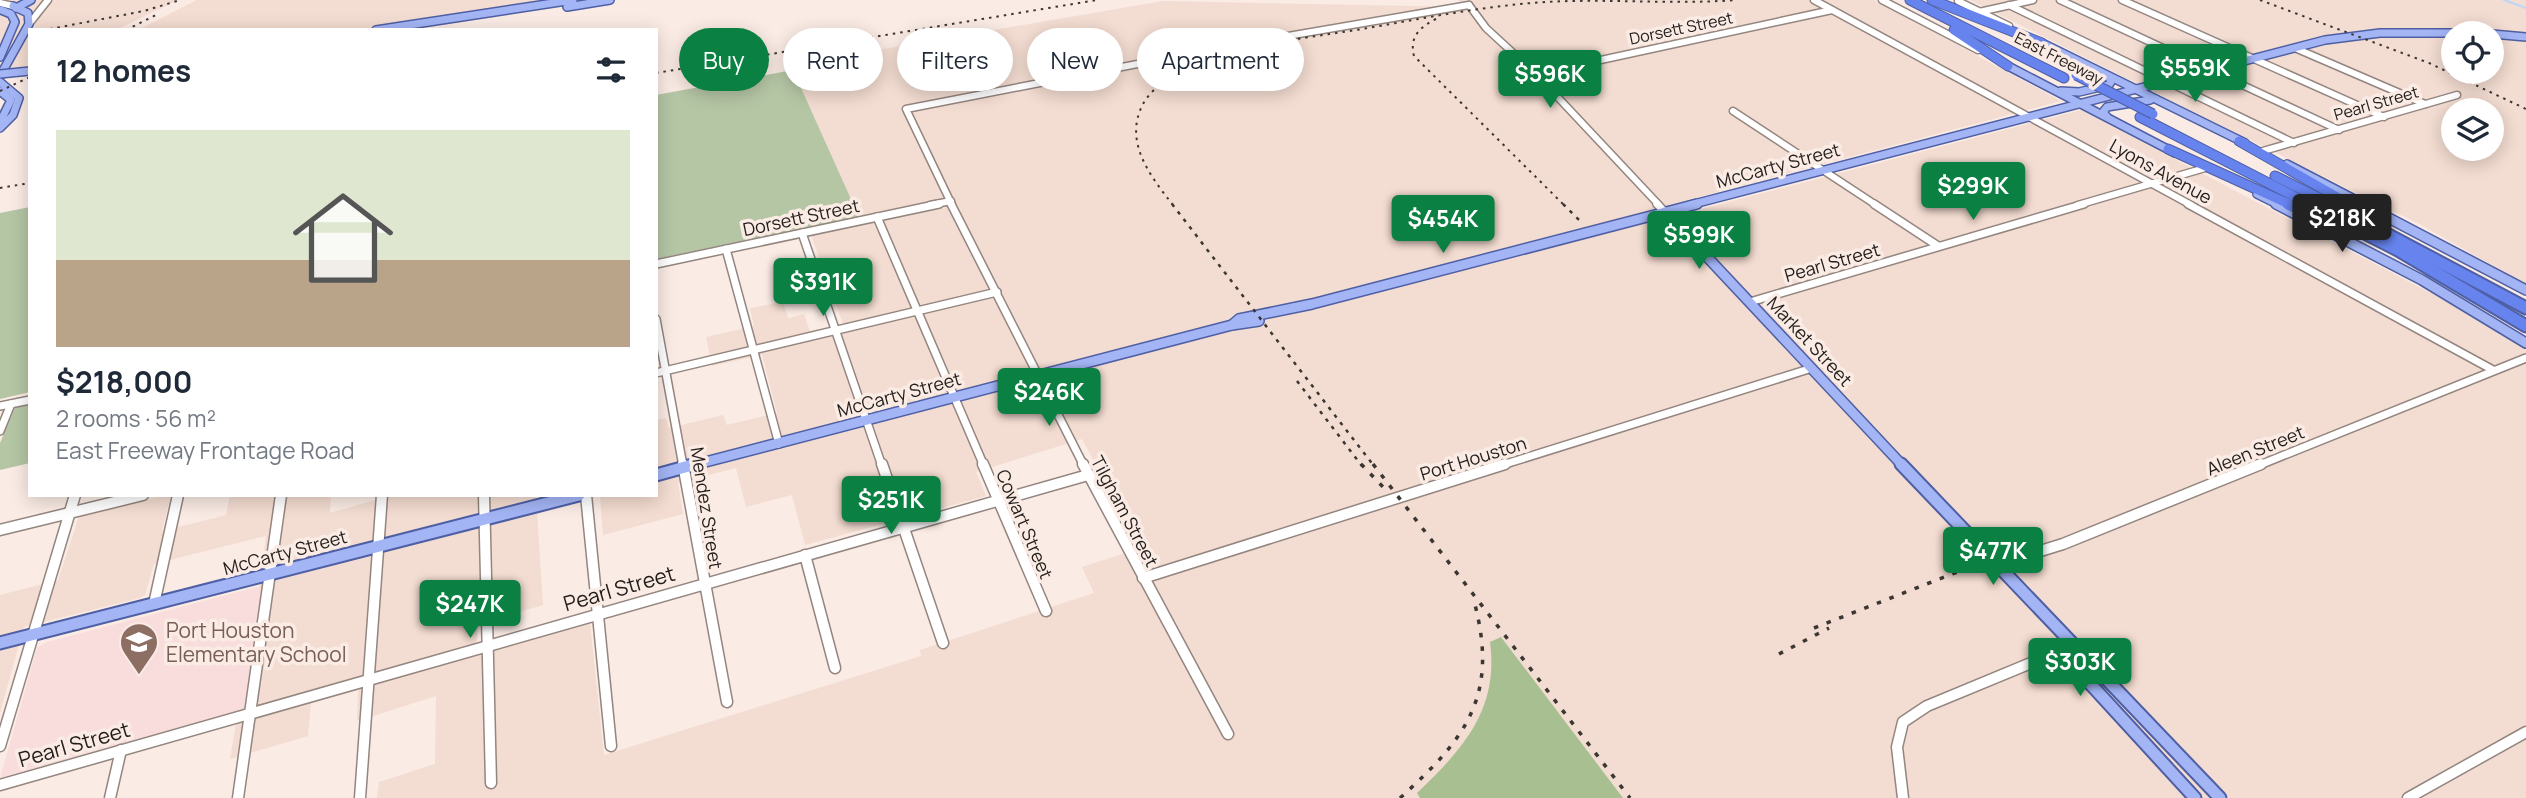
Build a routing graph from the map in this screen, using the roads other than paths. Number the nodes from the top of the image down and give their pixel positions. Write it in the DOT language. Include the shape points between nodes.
graph roads {
  1 [pos="25,0"];
  2 [pos="31,0"];
  3 [pos="48,0"];
  4 [pos="573,0"];
  5 [pos="610,0"];
  6 [pos="1463,0"];
  7 [pos="1814,0"];
  8 [pos="1882,0"];
  9 [pos="1902,0"];
  10 [pos="1910,0"];
  11 [pos="1930,0"];
  12 [pos="2033,0"];
  13 [pos="2060,0"];
  14 [pos="2122,0"];
  15 [pos="1958,1"];
  16 [pos="1469,5"];
  17 [pos="2009,5"];
  18 [pos="2,6"];
  19 [pos="15,6"];
  20 [pos="1832,10"];
  21 [pos="1979,12"];
  22 [pos="28,26"];
  23 [pos="389,28"];
  24 [pos="430,28"];
  25 [pos="13,30"];
  26 [pos="2441,33"];
  27 [pos="2504,34"];
  28 [pos="2526,37"];
  29 [pos="2042,43"];
  30 [pos="2295,48"];
  31 [pos="2253,59"];
  32 [pos="3,60"];
  33 [pos="2008,66"];
  34 [pos="2210,70"];
  35 [pos="28,73"];
  36 [pos="1536,74"];
  37 [pos="2103,74"];
  38 [pos="2064,78"];
  39 [pos="0,79"];
  40 [pos="2168,81"];
  41 [pos="2050,88"];
  42 [pos="0,90"];
  43 [pos="2134,90"];
  44 [pos="2457,95"];
  45 [pos="28,96"];
  46 [pos="15,99"];
  47 [pos="2161,103"];
  48 [pos="2081,104"];
  49 [pos="2426,104"];
  50 [pos="1733,111"];
  51 [pos="2030,117"];
  52 [pos="2384,117"];
  53 [pos="2110,119"];
  54 [pos="0,122"];
  55 [pos="0,128"];
  56 [pos="2339,130"];
  57 [pos="2239,141"];
  58 [pos="2294,142"];
  59 [pos="2168,149"];
  60 [pos="2263,152"];
  61 [pos="2205,168"];
  62 [pos="1825,171"];
  63 [pos="2153,184"];
  64 [pos="951,201"];
  65 [pos="1665,212"];
  66 [pos="877,217"];
  67 [pos="802,233"];
  68 [pos="1938,246"];
  69 [pos="726,249"];
  70 [pos="658,264"];
  71 [pos="2526,290"];
  72 [pos="997,292"];
  73 [pos="1749,302"];
  74 [pos="2525,307"];
  75 [pos="915,311"];
  76 [pos="2526,327"];
  77 [pos="658,329"];
  78 [pos="835,329"];
  79 [pos="2526,343"];
  80 [pos="752,349"];
  81 [pos="2526,358"];
  82 [pos="1812,369"];
  83 [pos="2493,370"];
  84 [pos="666,371"];
  85 [pos="658,373"];
  86 [pos="1040,375"];
  87 [pos="955,398"];
  88 [pos="28,400"];
  89 [pos="11,404"];
  90 [pos="0,406"];
  91 [pos="868,420"];
  92 [pos="0,431"];
  93 [pos="779,444"];
  94 [pos="685,467"];
  95 [pos="658,474"];
  96 [pos="1088,475"];
  97 [pos="74,497"];
  98 [pos="135,497"];
  99 [pos="178,497"];
  100 [pos="281,497"];
  101 [pos="382,497"];
  102 [pos="484,497"];
  103 [pos="571,497"];
  104 [pos="586,497"];
  105 [pos="996,500"];
  106 [pos="69,513"];
  107 [pos="484,519"];
  108 [pos="904,527"];
  109 [pos="0,530"];
  110 [pos="379,546"];
  111 [pos="806,555"];
  112 [pos="1995,565"];
  113 [pos="271,574"];
  114 [pos="1143,578"];
  115 [pos="703,584"];
  116 [pos="154,604"];
  117 [pos="1046,611"];
  118 [pos="598,614"];
  119 [pos="34,635"];
  120 [pos="0,643"];
  121 [pos="943,643"];
  122 [pos="486,645"];
  123 [pos="2072,646"];
  124 [pos="835,668"];
  125 [pos="369,680"];
  126 [pos="727,702"];
  127 [pos="251,713"];
  128 [pos="2526,732"];
  129 [pos="1228,734"];
  130 [pos="0,746"];
  131 [pos="611,747"];
  132 [pos="121,750"];
  133 [pos="491,783"];
  134 [pos="0,785"];
  135 [pos="110,798"];
  136 [pos="239,798"];
  137 [pos="360,798"];
  138 [pos="1903,798"];
  139 [pos="2195,798"];
  140 [pos="2220,798"];
  141 [pos="2408,798"];
  1 -- 19 [label="main road"];
  2 -- 19 [label="main road"];
  3 -- 22 [label="street"];
  4 -- 23 [label="main road"];
  5 -- 24 [label="main road"];
  6 -- 16 [label="street, Market Street"];
  7 -- 20 [label="street, Lyons Avenue"];
  8 -- 33 [label="street"];
  9 -- 33 [label="highway"];
  10 -- 38 [label="highway, East Freeway"];
  11 -- 29 [label="highway"];
  11 -- 74 [label="highway, East Freeway, bridge"];
  12 -- 17 [label="street"];
  13 -- 34 [label="street"];
  14 -- 31 [label="street"];
  15 -- 21 [label="street"];
  16 -- 36 [label="street, Market Street"];
  16 -- 64 [label="street, Tilgham Street" via="915,106 906,111"];
  17 -- 21 [label="street"];
  17 -- 40 [label="street"];
  18 -- 19 [label="main road"];
  18 -- 25 [label="main road" via="13,18"];
  19 -- 22 [label="main road" via="28,13"];
  20 -- 36 [label="street, Dorsett Street"];
  20 -- 51 [label="street, Lyons Avenue"];
  21 -- 29 [label="street"];
  22 -- 25 [label="main road"];
  22 -- 32 [label="main road"];
  25 -- 32 [label="main road"];
  26 -- 30 [label="main road, McCarty Street" via="2380,33"];
  27 -- 28 [label="main road, McCarty Street"];
  29 -- 37 [label="main road"];
  30 -- 31 [label="main road, McCarty Street"];
  30 -- 49 [label="street"];
  31 -- 34 [label="main road, McCarty Street"];
  31 -- 52 [label="street"];
  32 -- 39 [label="main road"];
  33 -- 41 [label="main road"];
  34 -- 40 [label="main road, McCarty Street"];
  34 -- 56 [label="street"];
  35 -- 39 [label="main road, bridge"];
  36 -- 65 [label="street, Market Street"];
  37 -- 41 [label="main road" via="2112,80 2109,85 2079,92"];
  37 -- 43 [label="main road"];
  38 -- 76 [label="highway, East Freeway" via="2398,250"];
  39 -- 46 [label="main road"];
  40 -- 43 [label="main road, McCarty Street"];
  40 -- 58 [label="street"];
  41 -- 48 [label="main road"];
  42 -- 46 [label="main road"];
  43 -- 47 [label="main road"];
  43 -- 48 [label="main road, McCarty Street"];
  44 -- 49 [label="street, Pearl Street"];
  45 -- 46 [label="main road"];
  46 -- 54 [label="main road"];
  46 -- 55 [label="main road" via="13,115"];
  47 -- 53 [label="main road" via="2139,100 2107,107 2103,112"];
  47 -- 57 [label="main road"];
  48 -- 51 [label="main road, McCarty Street"];
  48 -- 53 [label="main road"];
  49 -- 52 [label="street, Pearl Street"];
  50 -- 62 [label="street"];
  51 -- 62 [label="main road, McCarty Street"];
  51 -- 63 [label="street, Lyons Avenue"];
  52 -- 56 [label="street, Pearl Street"];
  53 -- 59 [label="main road"];
  56 -- 58 [label="street, Pearl Street"];
  57 -- 60 [label="main road"];
  57 -- 74 [label="highway" via="2492,282"];
  58 -- 60 [label="street, Pearl Street"];
  59 -- 61 [label="main road"];
  59 -- 76 [label="highway" via="2356,236"];
  60 -- 71 [label="main road"];
  61 -- 63 [label="street, Pearl Street"];
  61 -- 79 [label="main road" via="2413,275"];
  62 -- 65 [label="main road, McCarty Street"];
  62 -- 68 [label="street"];
  63 -- 68 [label="street, Pearl Street"];
  63 -- 83 [label="street, Lyons Avenue"];
  64 -- 66 [label="street, Dorsett Street"];
  64 -- 72 [label="street, Tilgham Street"];
  65 -- 73 [label="main road, Market Street"];
  65 -- 86 [label="main road, McCarty Street"];
  66 -- 67 [label="street, Dorsett Street"];
  66 -- 75 [label="street, Cowart Street"];
  67 -- 69 [label="street, Dorsett Street"];
  67 -- 78 [label="street"];
  68 -- 73 [label="street, Pearl Street"];
  69 -- 70 [label="street, Dorsett Street"];
  69 -- 80 [label="street"];
  72 -- 75 [label="street"];
  72 -- 86 [label="street, Tilgham Street"];
  73 -- 82 [label="main road, Market Street"];
  75 -- 78 [label="street"];
  75 -- 87 [label="street, Cowart Street"];
  77 -- 84 [label="street, Mendez Street"];
  78 -- 80 [label="street"];
  78 -- 91 [label="street"];
  80 -- 84 [label="street"];
  80 -- 93 [label="street"];
  81 -- 83 [label="street, Aleen Street"];
  82 -- 112 [label="main road, Market Street"];
  82 -- 114 [label="street, Port Houston"];
  83 -- 112 [label="street, Aleen Street" via="2063,544"];
  84 -- 85 [label="street"];
  84 -- 94 [label="street, Mendez Street"];
  86 -- 87 [label="main road, McCarty Street"];
  86 -- 96 [label="street, Tilgham Street"];
  87 -- 91 [label="main road, McCarty Street"];
  87 -- 105 [label="street, Cowart Street"];
  88 -- 89 [label="street"];
  89 -- 90 [label="street"];
  89 -- 92 [label="street"];
  91 -- 93 [label="main road, McCarty Street"];
  91 -- 108 [label="street"];
  93 -- 94 [label="main road, McCarty Street"];
  94 -- 95 [label="main road, McCarty Street"];
  94 -- 115 [label="street, Mendez Street"];
  96 -- 105 [label="street, Pearl Street"];
  96 -- 114 [label="street, Tilgham Street"];
  97 -- 106 [label="street"];
  98 -- 106 [label="street"];
  99 -- 116 [label="street"];
  100 -- 113 [label="street"];
  101 -- 110 [label="street"];
  102 -- 107 [label="street"];
  103 -- 107 [label="main road, McCarty Street"];
  104 -- 118 [label="street"];
  105 -- 108 [label="street, Pearl Street"];
  105 -- 117 [label="street, Cowart Street"];
  106 -- 109 [label="street"];
  106 -- 119 [label="street"];
  107 -- 110 [label="main road, McCarty Street"];
  107 -- 122 [label="street"];
  108 -- 111 [label="street, Pearl Street"];
  108 -- 121 [label="street"];
  110 -- 113 [label="main road, McCarty Street"];
  110 -- 125 [label="street"];
  111 -- 115 [label="street, Pearl Street"];
  111 -- 124 [label="street"];
  112 -- 123 [label="main road, Market Street"];
  113 -- 116 [label="main road, McCarty Street"];
  113 -- 127 [label="street"];
  114 -- 129 [label="street, Tilgham Street"];
  115 -- 118 [label="street, Pearl Street"];
  115 -- 126 [label="street, Mendez Street"];
  116 -- 119 [label="main road, McCarty Street"];
  118 -- 122 [label="street, Pearl Street"];
  118 -- 131 [label="street"];
  119 -- 120 [label="main road, McCarty Street"];
  119 -- 130 [label="street"];
  122 -- 125 [label="street, Pearl Street"];
  122 -- 133 [label="street"];
  123 -- 138 [label="street" via="1927,706 1903,722 1897,747"];
  123 -- 139 [label="main road, Market Street" via="2084,677"];
  123 -- 140 [label="main road, Market Street"];
  125 -- 127 [label="street, Pearl Street"];
  125 -- 137 [label="street"];
  127 -- 132 [label="street, Pearl Street"];
  127 -- 136 [label="street"];
  128 -- 141 [label="street"];
  132 -- 134 [label="street, Pearl Street"];
  132 -- 135 [label="street"];
}
